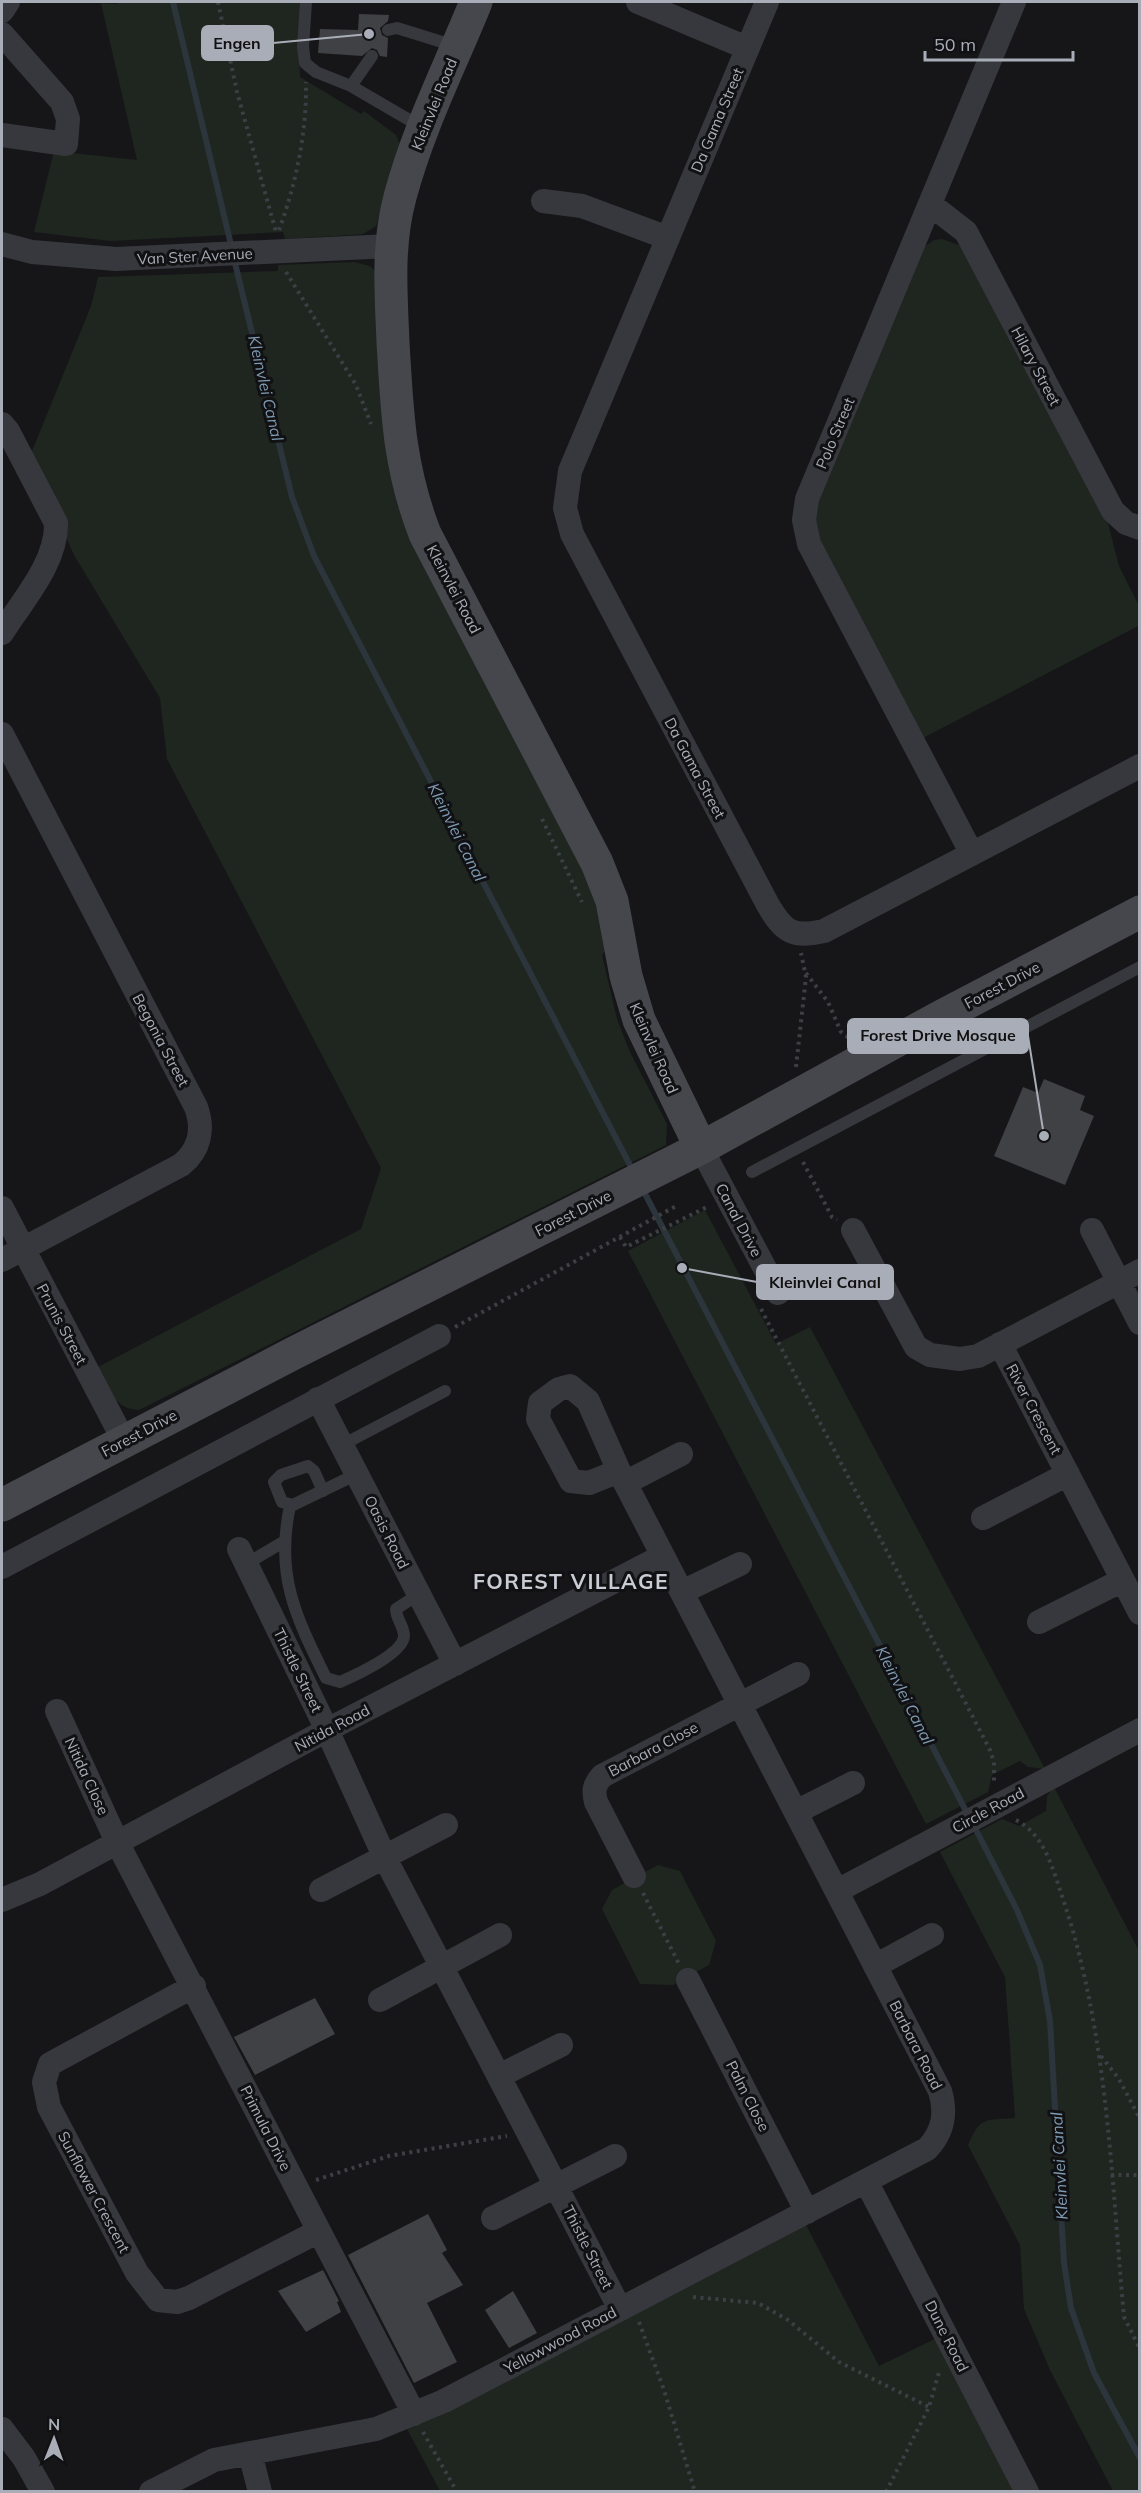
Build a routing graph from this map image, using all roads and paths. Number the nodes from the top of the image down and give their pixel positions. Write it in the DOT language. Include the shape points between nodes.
graph roads {
  1 [pos="8,2"];
  2 [pos="218,2"];
  3 [pos="306,2"];
  4 [pos="476,2"];
  5 [pos="638,2"];
  6 [pos="767,2"];
  7 [pos="1014,2"];
  8 [pos="2,11"];
  9 [pos="388,30"];
  10 [pos="2,34"];
  11 [pos="458,46"];
  12 [pos="747,48"];
  13 [pos="372,56"];
  14 [pos="305,63"];
  15 [pos="351,86"];
  16 [pos="423,128"];
  17 [pos="2,135"];
  18 [pos="543,201"];
  19 [pos="930,204"];
  20 [pos="668,238"];
  21 [pos="2,244"];
  22 [pos="390,246"];
  23 [pos="2,424"];
  24 [pos="1140,528"];
  25 [pos="2,633"];
  26 [pos="2,734"];
  27 [pos="1140,766"];
  28 [pos="972,854"];
  29 [pos="1140,912"];
  30 [pos="792,933"];
  31 [pos="1140,967"];
  32 [pos="806,972"];
  33 [pos="855,1041"];
  34 [pos="798,1071"];
  35 [pos="701,1148"];
  36 [pos="796,1149"];
  37 [pos="752,1172"];
  38 [pos="678,1205"];
  39 [pos="2,1208"];
  40 [pos="712,1215"];
  41 [pos="853,1230"];
  42 [pos="1092,1230"];
  43 [pos="620,1237"];
  44 [pos="23,1249"];
  45 [pos="2,1260"];
  46 [pos="1140,1271"];
  47 [pos="1118,1282"];
  48 [pos="769,1299"];
  49 [pos="1140,1323"];
  50 [pos="439,1336"];
  51 [pos="1000,1344"];
  52 [pos="445,1391"];
  53 [pos="318,1399"];
  54 [pos="124,1441"];
  55 [pos="342,1445"];
  56 [pos="681,1454"];
  57 [pos="357,1474"];
  58 [pos="1068,1474"];
  59 [pos="322,1491"];
  60 [pos="2,1505"];
  61 [pos="290,1506"];
  62 [pos="983,1518"];
  63 [pos="285,1541"];
  64 [pos="663,1556"];
  65 [pos="243,1557"];
  66 [pos="740,1564"];
  67 [pos="2,1567"];
  68 [pos="1123,1580"];
  69 [pos="682,1592"];
  70 [pos="419,1594"];
  71 [pos="1140,1612"];
  72 [pos="1039,1622"];
  73 [pos="455,1664"];
  74 [pos="798,1674"];
  75 [pos="740,1704"];
  76 [pos="57,1711"];
  77 [pos="327,1730"];
  78 [pos="1140,1730"];
  79 [pos="853,1783"];
  80 [pos="1000,1805"];
  81 [pos="796,1812"];
  82 [pos="446,1825"];
  83 [pos="117,1842"];
  84 [pos="385,1858"];
  85 [pos="634,1876"];
  86 [pos="321,1890"];
  87 [pos="837,1891"];
  88 [pos="2,1900"];
  89 [pos="500,1935"];
  90 [pos="932,1935"];
  91 [pos="442,1966"];
  92 [pos="875,1966"];
  93 [pos="688,1980"];
  94 [pos="194,1986"];
  95 [pos="380,2000"];
  96 [pos="561,2046"];
  97 [pos="1100,2055"];
  98 [pos="499,2076"];
  99 [pos="1140,2119"];
  100 [pos="942,2127"];
  101 [pos="528,2132"];
  102 [pos="615,2156"];
  103 [pos="1111,2175"];
  104 [pos="1140,2175"];
  105 [pos="866,2181"];
  106 [pos="556,2186"];
  107 [pos="297,2188"];
  108 [pos="807,2212"];
  109 [pos="493,2218"];
  110 [pos="319,2231"];
  111 [pos="661,2288"];
  112 [pos="620,2309"];
  113 [pos="949,2339"];
  114 [pos="1140,2349"];
  115 [pos="928,2407"];
  116 [pos="414,2415"];
  117 [pos="2,2429"];
  118 [pos="250,2453"];
  119 [pos="43,2492"];
  120 [pos="151,2492"];
  121 [pos="260,2492"];
  122 [pos="457,2492"];
  123 [pos="694,2492"];
  124 [pos="886,2492"];
  125 [pos="1027,2492"];
  1 -- 8 [label="street"];
  2 -- 14 [label="path" via="237,92 277,236 293,193 306,100"];
  3 -- 14 [label="lane"];
  4 -- 11 [label="street, Kleinvlei Road"];
  5 -- 12 [label="street"];
  6 -- 12 [label="street, Da Gama Street"];
  7 -- 19 [label="street, Polo Street"];
  9 -- 11 [label="lane" via="397,28"];
  10 -- 17 [label="street" via="58,94 68,120 66,144"];
  11 -- 16 [label="street, Kleinvlei Road"];
  12 -- 20 [label="street, Da Gama Street"];
  13 -- 15 [label="lane"];
  14 -- 15 [label="lane" via="316,72"];
  15 -- 16 [label="lane"];
  16 -- 22 [label="street, Kleinvlei Road" via="400,199"];
  18 -- 20 [label="street" via="582,206"];
  19 -- 24 [label="street, Hilary Street" via="966,232 1113,511 1126,523"];
  19 -- 28 [label="street, Polo Street" via="807,499 804,520 809,544"];
  20 -- 30 [label="street, Da Gama Street" via="570,471 565,508 572,534 768,905 778,922"];
  21 -- 22 [label="street, Van Ster Avenue" via="32,252 116,259"];
  22 -- 35 [label="street, Kleinvlei Road" via="400,448 410,495 425,534 597,863 612,901 639,1020"];
  23 -- 25 [label="street" via="56,523 56,534 46,564"];
  26 -- 44 [label="street, Begonia Street" via="196,1107 201,1127 197,1147 181,1165"];
  27 -- 28 [label="street"];
  28 -- 30 [label="street" via="824,931"];
  29 -- 35 [label="street, Forest Drive"];
  30 -- 32 [label="path"];
  31 -- 36 [label="lane"];
  32 -- 33 [label="path" via="828,1002 841,1032"];
  32 -- 34 [label="path" via="795,1064"];
  35 -- 48 [label="street, Canal Drive"];
  35 -- 54 [label="street, Forest Drive"];
  36 -- 37 [label="lane"];
  36 -- 41 [label="path" via="832,1217"];
  38 -- 43 [label="path"];
  39 -- 44 [label="street, Prunis Street"];
  40 -- 43 [label="path" via="707,1206 626,1247"];
  41 -- 51 [label="street" via="912,1343 920,1350 960,1359 978,1356"];
  42 -- 47 [label="street"];
  43 -- 50 [label="path"];
  44 -- 45 [label="street, Begonia Street"];
  44 -- 54 [label="street, Prunis Street"];
  46 -- 47 [label="street"];
  47 -- 49 [label="street"];
  47 -- 51 [label="street"];
  48 -- 80 [label="path" via="990,1750 995,1773 993,1792"];
  50 -- 53 [label="street"];
  51 -- 58 [label="street, River Crescent"];
  52 -- 55 [label="lane"];
  53 -- 55 [label="street, Oasis Road"];
  53 -- 67 [label="street"];
  54 -- 60 [label="street, Forest Drive"];
  55 -- 57 [label="street, Oasis Road"];
  56 -- 64 [label="street, Barbara Road" via="622,1477"];
  57 -- 59 [label="lane"];
  57 -- 70 [label="street, Oasis Road"];
  58 -- 62 [label="street"];
  58 -- 68 [label="street, River Crescent"];
  59 -- 61 [label="lane"];
  59 -- 61 [label="lane" via="308,1466 281,1476 275,1479 274,1487 282,1502"];
  61 -- 63 [label="lane"];
  63 -- 65 [label="lane"];
  63 -- 70 [label="lane" via="288,1591 326,1678 332,1682 340,1682 394,1653 404,1635 396,1609"];
  64 -- 69 [label="street, Barbara Road"];
  64 -- 73 [label="street, Nitida Road"];
  65 -- 77 [label="street, Thistle Street"];
  66 -- 69 [label="street"];
  68 -- 71 [label="street, River Crescent"];
  68 -- 72 [label="street"];
  69 -- 75 [label="street, Barbara Road"];
  70 -- 73 [label="street, Oasis Road"];
  73 -- 77 [label="street, Nitida Road"];
  74 -- 75 [label="street"];
  75 -- 81 [label="street, Barbara Road"];
  75 -- 85 [label="street, Barbara Close" via="602,1776 596,1783 596,1802"];
  76 -- 83 [label="street, Nitida Close"];
  77 -- 83 [label="street, Nitida Road"];
  77 -- 84 [label="street, Thistle Street"];
  78 -- 80 [label="street, Circle Road"];
  79 -- 81 [label="street"];
  80 -- 87 [label="street, Circle Road"];
  80 -- 97 [label="path" via="1006,1817 1021,1822 1033,1833 1053,1869 1086,1978"];
  81 -- 87 [label="street, Barbara Road"];
  82 -- 84 [label="street"];
  83 -- 88 [label="street, Nitida Road"];
  83 -- 94 [label="street, Primula Drive"];
  84 -- 86 [label="street"];
  84 -- 91 [label="street, Thistle Street"];
  85 -- 93 [label="path"];
  87 -- 92 [label="street, Barbara Road"];
  89 -- 91 [label="street"];
  90 -- 92 [label="street"];
  91 -- 95 [label="street"];
  91 -- 98 [label="street, Thistle Street"];
  92 -- 100 [label="street, Barbara Road" via="940,2091 944,2103"];
  93 -- 108 [label="street, Palm Close"];
  94 -- 107 [label="street, Primula Drive"];
  94 -- 110 [label="street, Sunflower Crescent" via="50,2064 44,2082 49,2107 137,2273 158,2300 177,2302 189,2298"];
  96 -- 98 [label="street"];
  97 -- 99 [label="path" via="1119,2079"];
  97 -- 103 [label="path"];
  98 -- 101 [label="street, Thistle Street"];
  100 -- 105 [label="street, Yellowwood Road" via="927,2150"];
  101 -- 106 [label="street, Thistle Street"];
  101 -- 107 [label="path" via="389,2156"];
  102 -- 106 [label="street"];
  103 -- 104 [label="path"];
  103 -- 114 [label="path" via="1124,2317"];
  105 -- 108 [label="street, Yellowwood Road"];
  105 -- 113 [label="street, Dune Road"];
  106 -- 109 [label="street"];
  106 -- 112 [label="street, Thistle Street"];
  107 -- 110 [label="street, Primula Drive"];
  108 -- 111 [label="street, Yellowwood Road"];
  110 -- 116 [label="street, Primula Drive"];
  111 -- 112 [label="street, Yellowwood Road"];
  111 -- 115 [label="path" via="674,2295 758,2303 788,2320 839,2362"];
  112 -- 116 [label="street, Yellowwood Road"];
  112 -- 123 [label="path" via="641,2324"];
  113 -- 115 [label="path"];
  113 -- 125 [label="street, Dune Road"];
  115 -- 124 [label="path"];
  116 -- 118 [label="street, Yellowwood Road" via="376,2429"];
  116 -- 122 [label="path"];
  117 -- 119 [label="street"];
  118 -- 120 [label="street, Yellowwood Road" via="214,2460"];
  118 -- 121 [label="street"];
}
